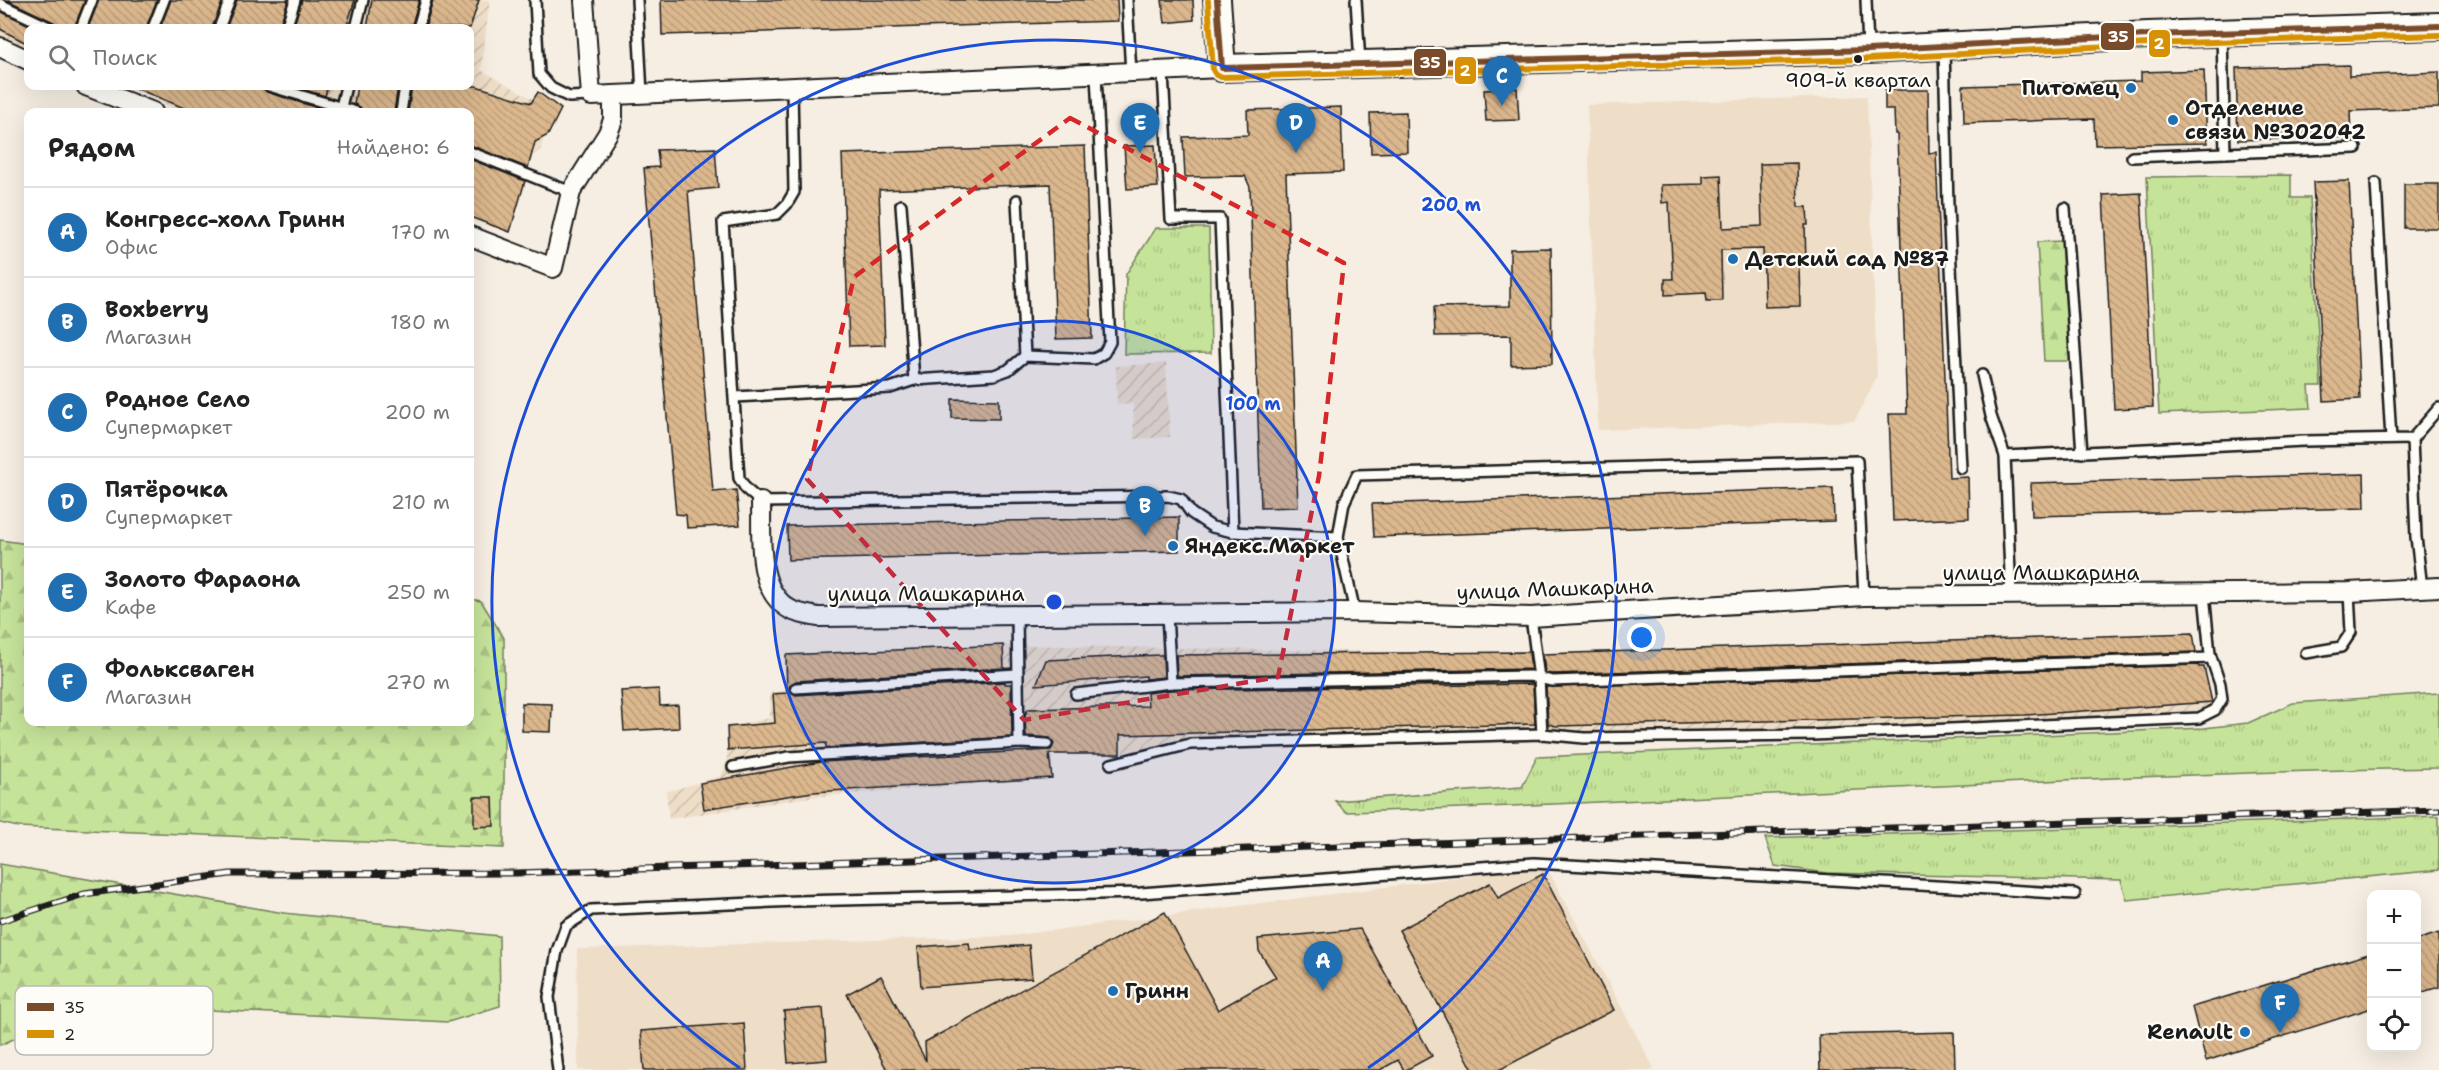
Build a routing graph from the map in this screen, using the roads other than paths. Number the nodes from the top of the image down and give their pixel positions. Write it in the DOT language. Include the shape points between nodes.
graph roads {
  1 [pos="92,0"];
  2 [pos="164,0"];
  3 [pos="230,0"];
  4 [pos="295,0"];
  5 [pos="363,0"];
  6 [pos="426,0"];
  7 [pos="536,0"];
  8 [pos="584,0"];
  9 [pos="637,0"];
  10 [pos="1127,0"];
  11 [pos="1218,0"];
  12 [pos="1356,0"];
  13 [pos="1866,0"];
  14 [pos="0,4"];
  15 [pos="42,24"];
  16 [pos="83,24"];
  17 [pos="155,24"];
  18 [pos="221,24"];
  19 [pos="287,24"];
  20 [pos="357,24"];
  21 [pos="419,24"];
  22 [pos="2439,26"];
  23 [pos="2222,33"];
  24 [pos="0,47"];
  25 [pos="1944,47"];
  26 [pos="1868,50"];
  27 [pos="24,58"];
  28 [pos="1360,63"];
  29 [pos="1222,68"];
  30 [pos="1163,73"];
  31 [pos="1131,74"];
  32 [pos="1096,75"];
  33 [pos="792,88"];
  34 [pos="96,90"];
  35 [pos="284,90"];
  36 [pos="344,90"];
  37 [pos="404,90"];
  38 [pos="642,94"];
  39 [pos="613,95"];
  40 [pos="591,96"];
  41 [pos="341,107"];
  42 [pos="143,108"];
  43 [pos="344,108"];
  44 [pos="402,108"];
  45 [pos="2356,148"];
  46 [pos="2224,153"];
  47 [pos="474,154"];
  48 [pos="2132,157"];
  49 [pos="2376,183"];
  50 [pos="571,192"];
  51 [pos="1017,200"];
  52 [pos="901,205"];
  53 [pos="2065,208"];
  54 [pos="474,238"];
  55 [pos="1025,356"];
  56 [pos="1982,375"];
  57 [pos="914,380"];
  58 [pos="735,397"];
  59 [pos="2439,408"];
  60 [pos="2391,439"];
  61 [pos="2412,439"];
  62 [pos="2082,453"];
  63 [pos="2005,456"];
  64 [pos="1961,468"];
  65 [pos="761,502"];
  66 [pos="1233,532"];
  67 [pos="1338,537"];
  68 [pos="2430,588"];
  69 [pos="2349,592"];
  70 [pos="2204,594"];
  71 [pos="1864,596"];
  72 [pos="2011,596"];
  73 [pos="1354,612"];
  74 [pos="1167,615"];
  75 [pos="1017,616"];
  76 [pos="1531,617"];
  77 [pos="2306,653"];
  78 [pos="2211,658"];
  79 [pos="1017,674"];
  80 [pos="1539,678"];
  81 [pos="1172,683"];
  82 [pos="796,688"];
  83 [pos="1076,694"];
  84 [pos="1542,734"];
  85 [pos="1019,743"];
  86 [pos="1047,744"];
  87 [pos="1111,764"];
  88 [pos="733,767"];
  89 [pos="2075,894"];
  90 [pos="558,1070"];
  1 -- 16 [label="lane"];
  2 -- 17 [label="lane"];
  3 -- 18 [label="lane"];
  4 -- 19 [label="lane"];
  5 -- 20 [label="lane"];
  6 -- 21 [label="lane"];
  7 -- 40 [label="lane" via="539,74 551,88 569,97"];
  8 -- 40 [label="street"];
  9 -- 38 [label="lane"];
  10 -- 31 [label="lane"];
  11 -- 29 [label="street"];
  12 -- 28 [label="lane"];
  13 -- 26 [label="lane"];
  14 -- 15 [label="lane"];
  22 -- 23 [label="street"];
  23 -- 25 [label="street"];
  23 -- 46 [label="lane"];
  24 -- 27 [label="street"];
  25 -- 26 [label="street"];
  25 -- 64 [label="lane"];
  26 -- 28 [label="street"];
  28 -- 29 [label="street"];
  29 -- 30 [label="street"];
  30 -- 31 [label="street"];
  30 -- 66 [label="lane" via="1171,219 1220,219"];
  31 -- 32 [label="street"];
  32 -- 33 [label="street"];
  32 -- 55 [label="lane" via="1110,342 1104,353 1094,359"];
  33 -- 38 [label="street"];
  33 -- 58 [label="lane" via="794,192 777,214 723,222"];
  34 -- 42 [label="street"];
  35 -- 41 [label="lane"];
  36 -- 41 [label="lane"];
  37 -- 44 [label="lane"];
  38 -- 39 [label="street"];
  39 -- 40 [label="street"];
  39 -- 50 [label="street" via="613,120 608,133"];
  41 -- 43 [label="lane"];
  45 -- 46 [label="lane"];
  46 -- 48 [label="lane"];
  47 -- 50 [label="lane"];
  49 -- 60 [label="lane"];
  50 -- 54 [label="street" via="553,268"];
  51 -- 55 [label="lane"];
  52 -- 57 [label="lane"];
  53 -- 62 [label="lane"];
  55 -- 57 [label="lane" via="1008,370 994,375"];
  56 -- 63 [label="lane" via="1990,416"];
  57 -- 58 [label="lane" via="890,388"];
  58 -- 65 [label="lane" via="739,478"];
  59 -- 61 [label="lane"];
  60 -- 61 [label="lane"];
  60 -- 62 [label="lane"];
  61 -- 68 [label="lane" via="2416,537"];
  62 -- 63 [label="lane"];
  63 -- 72 [label="lane"];
  65 -- 66 [label="lane" via="1168,496 1181,499 1191,513 1212,527"];
  65 -- 75 [label="street, улица Машкарина" via="766,578 771,592 789,609 818,617"];
  66 -- 67 [label="lane"];
  67 -- 71 [label="lane" via="1344,503 1357,474 1857,460"];
  67 -- 73 [label="lane"];
  68 -- 69 [label="street, улица Машкарина"];
  69 -- 70 [label="street, улица Машкарина"];
  69 -- 77 [label="lane" via="2351,632 2341,647"];
  70 -- 72 [label="street, улица Машкарина"];
  70 -- 78 [label="lane"];
  71 -- 72 [label="street, улица Машкарина"];
  71 -- 76 [label="street, улица Машкарина"];
  73 -- 74 [label="street, улица Машкарина"];
  73 -- 76 [label="street, улица Машкарина"];
  74 -- 75 [label="street, улица Машкарина"];
  74 -- 81 [label="lane"];
  75 -- 79 [label="lane"];
  76 -- 80 [label="lane"];
  78 -- 80 [label="lane" via="1767,675 1552,681"];
  78 -- 84 [label="lane" via="2222,699 2215,710 2199,718 1813,735 1584,738"];
  79 -- 82 [label="lane"];
  79 -- 85 [label="lane"];
  80 -- 81 [label="lane"];
  80 -- 84 [label="lane"];
  81 -- 83 [label="lane"];
  84 -- 87 [label="lane" via="1190,744"];
  85 -- 86 [label="lane"];
  85 -- 88 [label="lane" via="789,757"];
  89 -- 90 [label="lane" via="1534,863 1141,893 591,910 566,926 557,951 549,997"];
}
